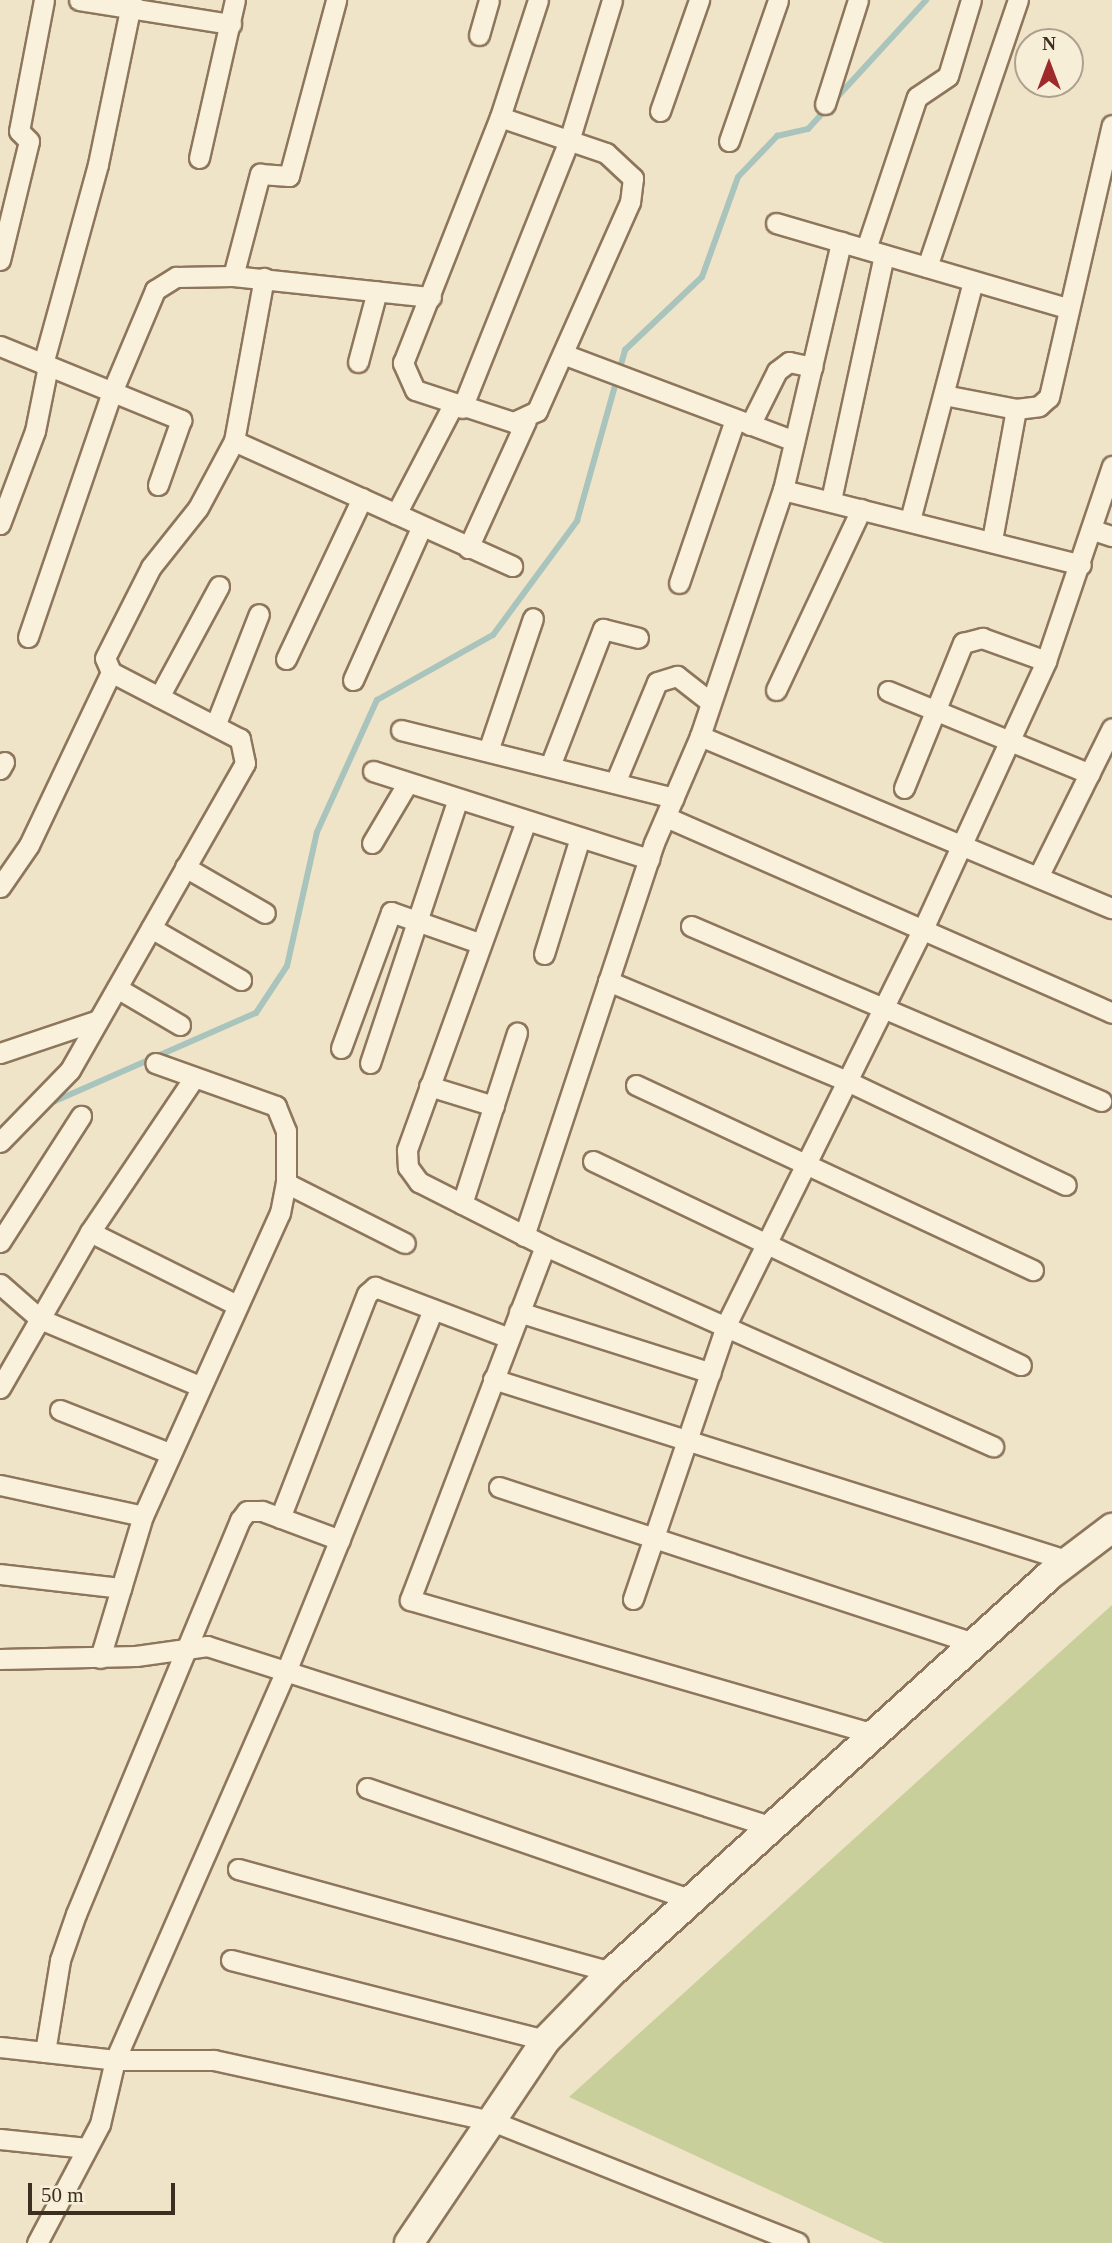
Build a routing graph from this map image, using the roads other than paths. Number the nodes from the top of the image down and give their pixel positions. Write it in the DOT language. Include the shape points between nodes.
graph roads {
  1 [pos="44,0"];
  2 [pos="79,0"];
  3 [pos="235,0"];
  4 [pos="336,0"];
  5 [pos="489,0"];
  6 [pos="538,0"];
  7 [pos="612,0"];
  8 [pos="699,0"];
  9 [pos="778,0"];
  10 [pos="859,0"];
  11 [pos="971,0"];
  12 [pos="1018,0"];
  13 [pos="132,4"];
  14 [pos="231,24"];
  15 [pos="479,35"];
  16 [pos="825,104"];
  17 [pos="660,111"];
  18 [pos="500,117"];
  19 [pos="1111,132"];
  20 [pos="569,141"];
  21 [pos="729,141"];
  22 [pos="199,158"];
  23 [pos="776,223"];
  24 [pos="841,242"];
  25 [pos="875,252"];
  26 [pos="0,260"];
  27 [pos="927,267"];
  28 [pos="233,276"];
  29 [pos="264,278"];
  30 [pos="973,281"];
  31 [pos="377,291"];
  32 [pos="430,297"];
  33 [pos="1066,308"];
  34 [pos="0,346"];
  35 [pos="563,354"];
  36 [pos="358,362"];
  37 [pos="46,365"];
  38 [pos="812,367"];
  39 [pos="112,392"];
  40 [pos="944,395"];
  41 [pos="457,406"];
  42 [pos="1016,409"];
  43 [pos="526,421"];
  44 [pos="742,422"];
  45 [pos="234,441"];
  46 [pos="794,441"];
  47 [pos="1112,466"];
  48 [pos="158,485"];
  49 [pos="783,489"];
  50 [pos="362,498"];
  51 [pos="831,500"];
  52 [pos="860,509"];
  53 [pos="396,514"];
  54 [pos="910,520"];
  55 [pos="0,524"];
  56 [pos="421,528"];
  57 [pos="1093,530"];
  58 [pos="1112,536"];
  59 [pos="992,540"];
  60 [pos="468,548"];
  61 [pos="1081,565"];
  62 [pos="512,566"];
  63 [pos="679,583"];
  64 [pos="219,586"];
  65 [pos="259,614"];
  66 [pos="533,618"];
  67 [pos="28,637"];
  68 [pos="638,638"];
  69 [pos="286,659"];
  70 [pos="1046,661"];
  71 [pos="111,672"];
  72 [pos="353,680"];
  73 [pos="776,690"];
  74 [pos="888,691"];
  75 [pos="159,697"];
  76 [pos="709,701"];
  77 [pos="936,710"];
  78 [pos="215,726"];
  79 [pos="1112,728"];
  80 [pos="401,730"];
  81 [pos="700,736"];
  82 [pos="1010,740"];
  83 [pos="488,751"];
  84 [pos="550,766"];
  85 [pos="373,771"];
  86 [pos="1090,774"];
  87 [pos="615,783"];
  88 [pos="407,784"];
  89 [pos="904,788"];
  90 [pos="674,798"];
  91 [pos="457,802"];
  92 [pos="666,817"];
  93 [pos="526,821"];
  94 [pos="580,838"];
  95 [pos="372,843"];
  96 [pos="961,845"];
  97 [pos="649,859"];
  98 [pos="185,867"];
  99 [pos="1038,877"];
  100 [pos="0,887"];
  101 [pos="1112,908"];
  102 [pos="265,913"];
  103 [pos="420,922"];
  104 [pos="691,926"];
  105 [pos="151,928"];
  106 [pos="923,929"];
  107 [pos="479,943"];
  108 [pos="544,954"];
  109 [pos="241,980"];
  110 [pos="608,981"];
  111 [pos="117,988"];
  112 [pos="883,1007"];
  113 [pos="1112,1013"];
  114 [pos="98,1020"];
  115 [pos="180,1025"];
  116 [pos="517,1032"];
  117 [pos="341,1048"];
  118 [pos="0,1053"];
  119 [pos="155,1063"];
  120 [pos="370,1063"];
  121 [pos="194,1078"];
  122 [pos="847,1081"];
  123 [pos="636,1085"];
  124 [pos="429,1086"];
  125 [pos="1101,1101"];
  126 [pos="494,1106"];
  127 [pos="81,1116"];
  128 [pos="0,1142"];
  129 [pos="808,1160"];
  130 [pos="593,1161"];
  131 [pos="286,1182"];
  132 [pos="1066,1185"];
  133 [pos="462,1204"];
  134 [pos="90,1231"];
  135 [pos="524,1236"];
  136 [pos="0,1242"];
  137 [pos="405,1243"];
  138 [pos="767,1243"];
  139 [pos="545,1247"];
  140 [pos="1033,1270"];
  141 [pos="0,1284"];
  142 [pos="237,1305"];
  143 [pos="433,1309"];
  144 [pos="519,1312"];
  145 [pos="40,1318"];
  146 [pos="727,1323"];
  147 [pos="509,1338"];
  148 [pos="1021,1365"];
  149 [pos="711,1373"];
  150 [pos="493,1378"];
  151 [pos="199,1386"];
  152 [pos="0,1388"];
  153 [pos="60,1410"];
  154 [pos="691,1438"];
  155 [pos="993,1446"];
  156 [pos="169,1453"];
  157 [pos="0,1485"];
  158 [pos="499,1487"];
  159 [pos="143,1516"];
  160 [pos="280,1518"];
  161 [pos="1112,1528"];
  162 [pos="652,1538"];
  163 [pos="340,1539"];
  164 [pos="1066,1560"];
  165 [pos="0,1574"];
  166 [pos="121,1588"];
  167 [pos="634,1599"];
  168 [pos="973,1643"];
  169 [pos="190,1646"];
  170 [pos="100,1658"];
  171 [pos="0,1660"];
  172 [pos="287,1669"];
  173 [pos="874,1734"];
  174 [pos="367,1787"];
  175 [pos="772,1827"];
  176 [pos="238,1869"];
  177 [pos="692,1900"];
  178 [pos="230,1960"];
  179 [pos="612,1972"];
  180 [pos="547,2040"];
  181 [pos="0,2047"];
  182 [pos="45,2052"];
  183 [pos="115,2060"];
  184 [pos="492,2121"];
  185 [pos="0,2139"];
  186 [pos="87,2148"];
  187 [pos="37,2243"];
  188 [pos="409,2243"];
  189 [pos="798,2243"];
  1 -- 26 [label="street" via="19,131 29,141"];
  2 -- 13 [label="street"];
  3 -- 14 [label="street"];
  4 -- 28 [label="street" via="289,176 260,174"];
  5 -- 15 [label="street"];
  6 -- 18 [label="street"];
  7 -- 20 [label="street"];
  8 -- 17 [label="street"];
  9 -- 21 [label="street"];
  10 -- 16 [label="street"];
  11 -- 25 [label="street" via="948,76 917,97"];
  12 -- 27 [label="street"];
  13 -- 14 [label="street"];
  13 -- 37 [label="street" via="98,164"];
  14 -- 22 [label="street"];
  18 -- 20 [label="street"];
  18 -- 32 [label="street"];
  19 -- 33 [label="street"];
  20 -- 35 [label="street" via="606,153 633,178 630,202"];
  20 -- 41 [label="street"];
  23 -- 24 [label="street"];
  24 -- 25 [label="street"];
  24 -- 38 [label="street"];
  25 -- 27 [label="street"];
  25 -- 51 [label="street"];
  27 -- 30 [label="street"];
  28 -- 29 [label="street"];
  28 -- 39 [label="street" via="176,277 155,290"];
  29 -- 31 [label="street"];
  29 -- 45 [label="street"];
  30 -- 33 [label="street"];
  30 -- 40 [label="street"];
  31 -- 32 [label="street"];
  31 -- 36 [label="street"];
  32 -- 41 [label="street" via="404,363 405,379 415,390"];
  33 -- 42 [label="street" via="1049,397 1039,406"];
  34 -- 37 [label="street"];
  35 -- 43 [label="street" via="537,411"];
  35 -- 44 [label="street"];
  37 -- 39 [label="street"];
  37 -- 55 [label="street" via="35,431"];
  38 -- 44 [label="street" via="789,362 777,371"];
  38 -- 46 [label="street"];
  39 -- 48 [label="street" via="181,420"];
  39 -- 67 [label="street"];
  40 -- 42 [label="street"];
  40 -- 54 [label="street"];
  41 -- 43 [label="street"];
  41 -- 53 [label="street"];
  42 -- 59 [label="street"];
  43 -- 60 [label="street"];
  44 -- 46 [label="street"];
  44 -- 63 [label="street"];
  45 -- 50 [label="street"];
  45 -- 71 [label="street" via="198,508 133,600 105,658"];
  46 -- 49 [label="street"];
  47 -- 57 [label="street"];
  49 -- 51 [label="street"];
  49 -- 76 [label="street"];
  50 -- 53 [label="street"];
  50 -- 69 [label="street"];
  51 -- 52 [label="street"];
  52 -- 54 [label="street"];
  52 -- 73 [label="street"];
  53 -- 56 [label="street"];
  54 -- 59 [label="street"];
  56 -- 60 [label="street"];
  56 -- 72 [label="street"];
  57 -- 58 [label="street"];
  57 -- 61 [label="street"];
  59 -- 61 [label="street"];
  60 -- 62 [label="street"];
  61 -- 70 [label="street"];
  64 -- 75 [label="street"];
  65 -- 78 [label="street"];
  66 -- 83 [label="street"];
  68 -- 84 [label="street" via="603,629"];
  70 -- 77 [label="street" via="974,636 963,643"];
  70 -- 82 [label="street"];
  71 -- 75 [label="street"];
  71 -- 100 [label="street" via="29,845"];
  74 -- 77 [label="street"];
  75 -- 78 [label="street"];
  76 -- 81 [label="street"];
  76 -- 87 [label="street" via="677,676 657,682"];
  77 -- 82 [label="street"];
  77 -- 89 [label="street"];
  78 -- 98 [label="street" via="240,739 244,763"];
  79 -- 86 [label="street"];
  80 -- 83 [label="street"];
  81 -- 90 [label="street"];
  81 -- 96 [label="street"];
  82 -- 86 [label="street"];
  82 -- 96 [label="street"];
  83 -- 84 [label="street"];
  84 -- 87 [label="street"];
  85 -- 88 [label="street"];
  86 -- 99 [label="street"];
  87 -- 90 [label="street"];
  88 -- 91 [label="street"];
  88 -- 95 [label="street"];
  90 -- 92 [label="street"];
  91 -- 93 [label="street"];
  91 -- 103 [label="street"];
  92 -- 97 [label="street"];
  92 -- 106 [label="street"];
  93 -- 94 [label="street"];
  93 -- 107 [label="street"];
  94 -- 97 [label="street"];
  94 -- 108 [label="street"];
  96 -- 99 [label="street"];
  96 -- 106 [label="street"];
  97 -- 110 [label="street"];
  98 -- 102 [label="street"];
  98 -- 105 [label="street"];
  99 -- 101 [label="street"];
  103 -- 107 [label="street"];
  103 -- 117 [label="street" via="391,912"];
  103 -- 120 [label="street"];
  104 -- 112 [label="street"];
  105 -- 109 [label="street"];
  105 -- 111 [label="street"];
  106 -- 112 [label="street"];
  106 -- 113 [label="street"];
  107 -- 124 [label="street"];
  110 -- 122 [label="street"];
  110 -- 135 [label="street"];
  111 -- 114 [label="street"];
  111 -- 115 [label="street"];
  112 -- 122 [label="street"];
  112 -- 125 [label="street"];
  114 -- 118 [label="street"];
  114 -- 128 [label="street" via="56,1091"];
  116 -- 126 [label="street"];
  119 -- 121 [label="street"];
  121 -- 131 [label="street" via="283,1114"];
  121 -- 134 [label="street"];
  122 -- 129 [label="street"];
  122 -- 132 [label="street"];
  123 -- 129 [label="street"];
  124 -- 126 [label="street"];
  124 -- 133 [label="street" via="407,1150 408,1167 419,1182"];
  126 -- 133 [label="street"];
  127 -- 136 [label="street"];
  129 -- 138 [label="street"];
  129 -- 140 [label="street"];
  130 -- 138 [label="street"];
  131 -- 137 [label="street"];
  131 -- 142 [label="street" via="280,1213"];
  133 -- 135 [label="street"];
  134 -- 142 [label="street"];
  134 -- 145 [label="street"];
  135 -- 139 [label="street"];
  138 -- 146 [label="street"];
  138 -- 148 [label="street"];
  139 -- 144 [label="street"];
  139 -- 146 [label="street"];
  141 -- 145 [label="street"];
  142 -- 151 [label="street"];
  143 -- 147 [label="street"];
  143 -- 160 [label="street" via="375,1287 366,1294"];
  143 -- 163 [label="street"];
  144 -- 147 [label="street"];
  144 -- 149 [label="street"];
  145 -- 151 [label="street"];
  145 -- 152 [label="street"];
  146 -- 149 [label="street"];
  146 -- 155 [label="street"];
  147 -- 150 [label="street"];
  149 -- 154 [label="street"];
  150 -- 154 [label="street"];
  150 -- 173 [label="street" via="411,1600"];
  151 -- 156 [label="street"];
  153 -- 156 [label="street"];
  154 -- 162 [label="street"];
  154 -- 164 [label="street"];
  156 -- 159 [label="street"];
  157 -- 159 [label="street"];
  158 -- 162 [label="street"];
  159 -- 166 [label="street"];
  160 -- 163 [label="street"];
  160 -- 169 [label="street" via="247,1511 240,1520"];
  161 -- 164 [label="street"];
  162 -- 167 [label="street"];
  162 -- 168 [label="street"];
  163 -- 172 [label="street"];
  164 -- 168 [label="street"];
  165 -- 166 [label="street"];
  166 -- 170 [label="street"];
  168 -- 173 [label="street"];
  169 -- 170 [label="street"];
  169 -- 172 [label="street"];
  169 -- 182 [label="street" via="72,1925"];
  170 -- 171 [label="street"];
  172 -- 175 [label="street"];
  172 -- 183 [label="street"];
  173 -- 175 [label="street"];
  174 -- 177 [label="street"];
  175 -- 177 [label="street"];
  176 -- 179 [label="street"];
  177 -- 179 [label="street"];
  178 -- 180 [label="street"];
  179 -- 180 [label="street"];
  180 -- 184 [label="street"];
  181 -- 182 [label="street"];
  182 -- 183 [label="street"];
  183 -- 184 [label="street" via="214,2060"];
  183 -- 186 [label="street" via="100,2124"];
  184 -- 188 [label="street"];
  184 -- 189 [label="street"];
  185 -- 186 [label="street"];
  186 -- 187 [label="street"];
}
